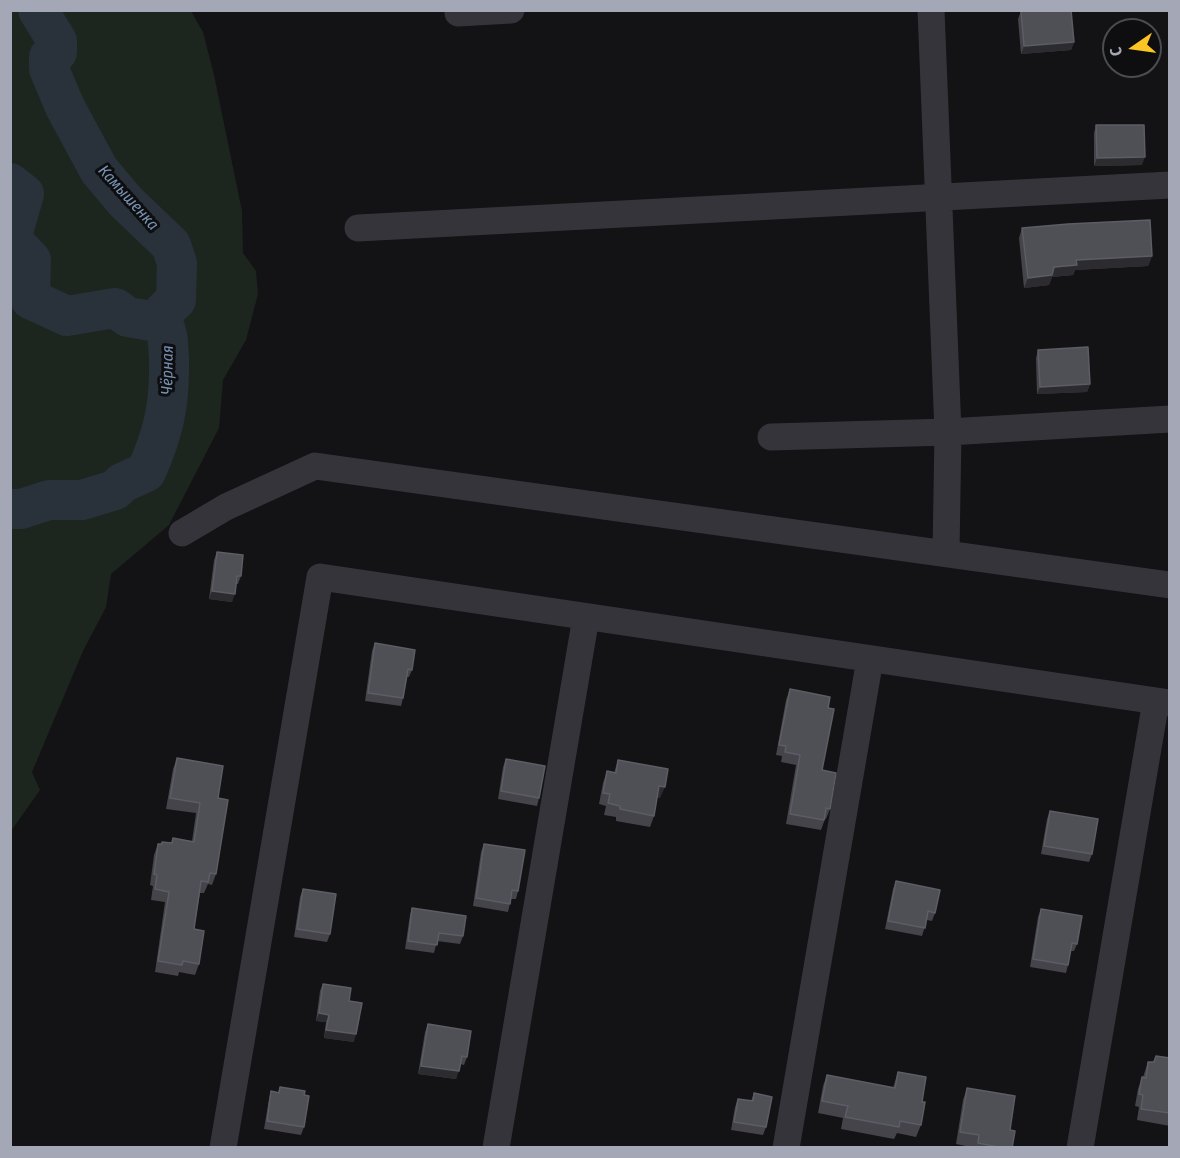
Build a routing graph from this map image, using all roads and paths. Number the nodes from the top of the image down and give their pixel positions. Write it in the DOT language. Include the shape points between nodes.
graph roads {
  1 [pos="511,10"];
  2 [pos="931,10"];
  3 [pos="458,13"];
  4 [pos="1170,185"];
  5 [pos="938,196"];
  6 [pos="358,228"];
  7 [pos="1170,419"];
  8 [pos="948,432"];
  9 [pos="771,437"];
  10 [pos="182,533"];
  11 [pos="946,553"];
  12 [pos="1170,585"];
  13 [pos="586,617"];
  14 [pos="870,659"];
  15 [pos="1163,703"];
  16 [pos="223,1148"];
  17 [pos="496,1148"];
  18 [pos="786,1148"];
  19 [pos="1080,1148"];
  1 -- 3 [label="street"];
  2 -- 5 [label="street"];
  4 -- 5 [label="street"];
  5 -- 6 [label="street"];
  5 -- 8 [label="street"];
  7 -- 8 [label="street"];
  8 -- 9 [label="street"];
  8 -- 11 [label="street"];
  10 -- 11 [label="street" via="226,507 315,466"];
  11 -- 12 [label="street"];
  13 -- 14 [label="street"];
  13 -- 16 [label="street" via="320,577"];
  13 -- 17 [label="street"];
  14 -- 15 [label="street"];
  14 -- 18 [label="street"];
  15 -- 19 [label="street"];
}
